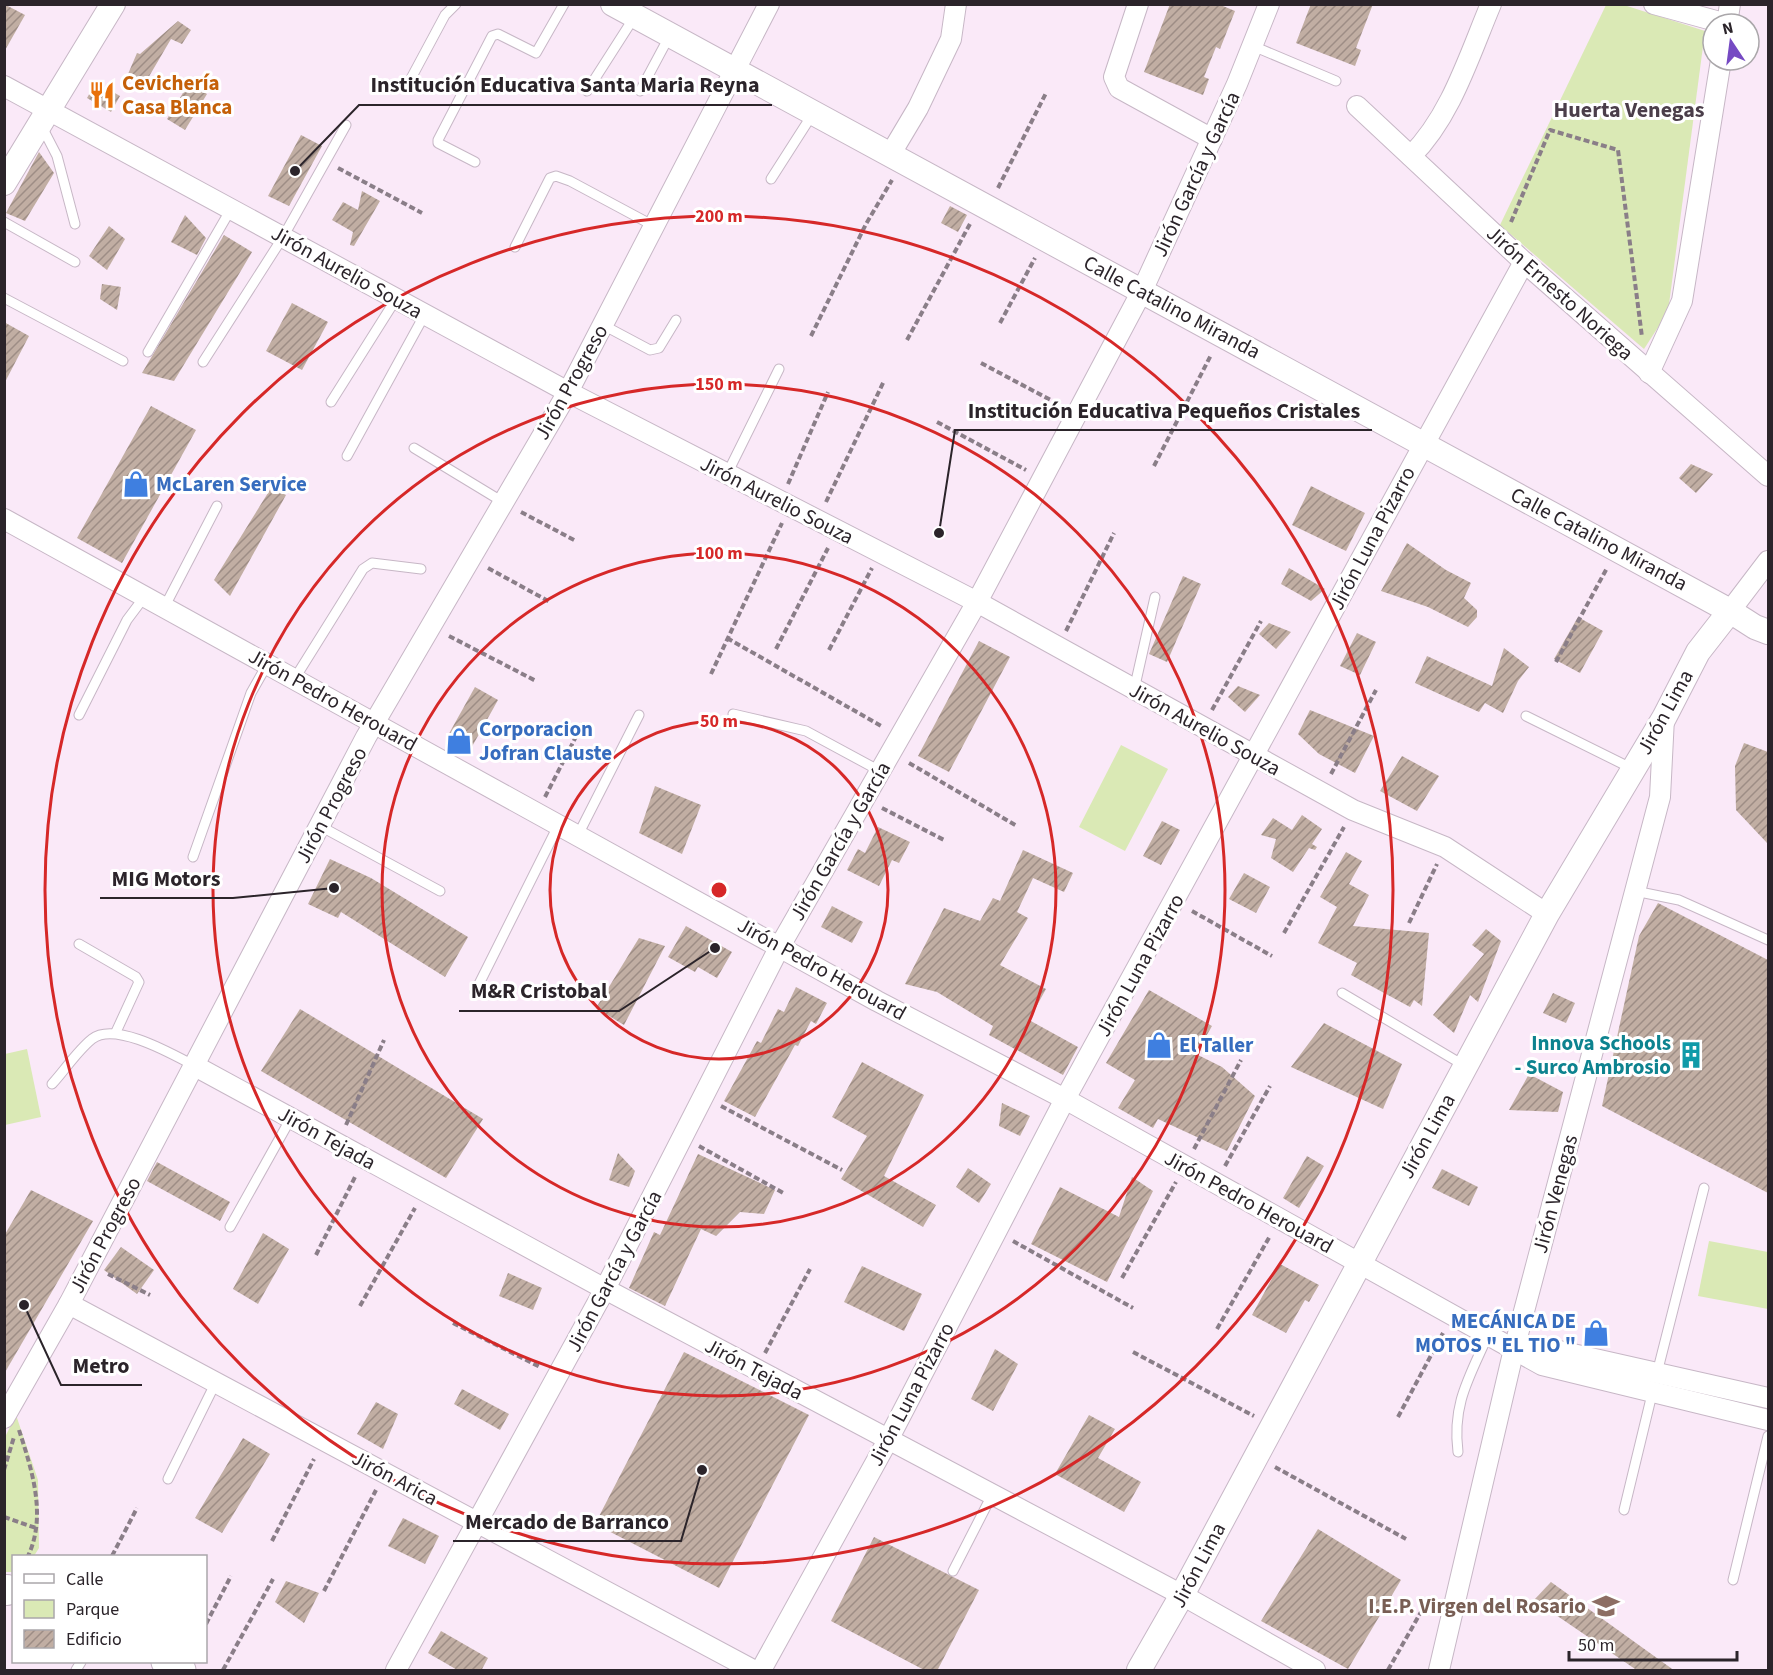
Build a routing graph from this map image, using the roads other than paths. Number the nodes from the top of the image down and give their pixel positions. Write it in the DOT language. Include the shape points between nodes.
graph roads {
  1 [pos="113,4"];
  2 [pos="456,4"];
  3 [pos="564,4"];
  4 [pos="613,4"];
  5 [pos="770,4"];
  6 [pos="956,4"];
  7 [pos="1138,4"];
  8 [pos="1269,4"];
  9 [pos="1491,4"];
  10 [pos="1654,4"];
  11 [pos="635,16"];
  12 [pos="1701,17"];
  13 [pos="670,35"];
  14 [pos="1253,46"];
  15 [pos="735,70"];
  16 [pos="1719,72"];
  17 [pos="1336,81"];
  18 [pos="408,84"];
  19 [pos="4,86"];
  20 [pos="587,91"];
  21 [pos="640,91"];
  22 [pos="1357,106"];
  23 [pos="814,113"];
  24 [pos="44,116"];
  25 [pos="346,125"];
  26 [pos="1212,139"];
  27 [pos="1411,156"];
  28 [pos="896,158"];
  29 [pos="475,162"];
  30 [pos="771,179"];
  31 [pos="4,183"];
  32 [pos="231,209"];
  33 [pos="4,222"];
  34 [pos="75,224"];
  35 [pos="654,226"];
  36 [pos="283,237"];
  37 [pos="515,247"];
  38 [pos="75,262"];
  39 [pos="1524,262"];
  40 [pos="1142,291"];
  41 [pos="4,298"];
  42 [pos="396,299"];
  43 [pos="425,314"];
  44 [pos="676,320"];
  45 [pos="603,325"];
  46 [pos="148,352"];
  47 [pos="123,362"];
  48 [pos="203,362"];
  49 [pos="779,369"];
  50 [pos="1648,373"];
  51 [pos="568,392"];
  52 [pos="331,402"];
  53 [pos="1423,443"];
  54 [pos="414,448"];
  55 [pos="347,456"];
  56 [pos="727,474"];
  57 [pos="1768,476"];
  58 [pos="503,502"];
  59 [pos="217,506"];
  60 [pos="4,519"];
  61 [pos="1768,561"];
  62 [pos="421,569"];
  63 [pos="145,596"];
  64 [pos="1155,597"];
  65 [pos="977,602"];
  66 [pos="165,606"];
  67 [pos="1730,610"];
  68 [pos="1768,632"];
  69 [pos="268,663"];
  70 [pos="296,678"];
  71 [pos="1134,690"];
  72 [pos="733,714"];
  73 [pos="79,715"];
  74 [pos="639,715"];
  75 [pos="1526,716"];
  76 [pos="1664,718"];
  77 [pos="374,723"];
  78 [pos="1255,756"];
  79 [pos="1633,769"];
  80 [pos="880,771"];
  81 [pos="559,824"];
  82 [pos="320,826"];
  83 [pos="578,835"];
  84 [pos="193,857"];
  85 [pos="440,891"];
  86 [pos="1635,891"];
  87 [pos="1547,914"];
  88 [pos="1768,940"];
  89 [pos="78,944"];
  90 [pos="780,946"];
  91 [pos="475,992"];
  92 [pos="1341,993"];
  93 [pos="116,1032"];
  94 [pos="195,1066"];
  95 [pos="1465,1066"];
  96 [pos="52,1084"];
  97 [pos="1065,1099"];
  98 [pos="291,1118"];
  99 [pos="1704,1188"];
  100 [pos="230,1227"];
  101 [pos="1358,1263"];
  102 [pos="605,1289"];
  103 [pos="69,1304"];
  104 [pos="1488,1335"];
  105 [pos="1514,1349"];
  106 [pos="1658,1371"];
  107 [pos="216,1382"];
  108 [pos="1652,1392"];
  109 [pos="1768,1398"];
  110 [pos="1768,1420"];
  111 [pos="11,1421"];
  112 [pos="1768,1436"];
  113 [pos="888,1440"];
  114 [pos="1458,1452"];
  115 [pos="168,1479"];
  116 [pos="992,1495"];
  117 [pos="1624,1510"];
  118 [pos="480,1522"];
  119 [pos="953,1571"];
  120 [pos="1733,1580"];
  121 [pos="1182,1595"];
  122 [pos="167,1663"];
  123 [pos="182,1671"];
  124 [pos="396,1671"];
  125 [pos="753,1671"];
  126 [pos="761,1671"];
  127 [pos="1139,1671"];
  128 [pos="1315,1671"];
  129 [pos="1439,1671"];
  1 -- 24 [label="street"];
  2 -- 18 [label="lane" via="445,15"];
  3 -- 29 [label="lane" via="536,53 498,34 492,36 438,140"];
  4 -- 11 [label="street, Calle Catalino Miranda"];
  5 -- 15 [label="street, Jirón Progreso"];
  6 -- 28 [label="street" via="951,39"];
  7 -- 26 [label="street" via="1114,77 1119,88"];
  8 -- 14 [label="street, Jirón García y García"];
  9 -- 27 [label="street" via="1449,101 1425,142"];
  10 -- 12 [label="street"];
  11 -- 13 [label="street, Calle Catalino Miranda"];
  11 -- 20 [label="lane"];
  13 -- 15 [label="street, Calle Catalino Miranda"];
  13 -- 21 [label="lane"];
  14 -- 17 [label="lane"];
  14 -- 26 [label="street, Jirón García y García"];
  15 -- 23 [label="street, Calle Catalino Miranda"];
  15 -- 35 [label="street, Jirón Progreso"];
  16 -- 50 [label="street" via="1682,301"];
  19 -- 24 [label="street, Jirón Aurelio Souza"];
  22 -- 27 [label="street, Jirón Ernesto Noriega"];
  23 -- 28 [label="street, Calle Catalino Miranda"];
  23 -- 30 [label="lane"];
  24 -- 31 [label="street"];
  24 -- 32 [label="street, Jirón Aurelio Souza"];
  24 -- 34 [label="lane"];
  25 -- 36 [label="lane"];
  26 -- 40 [label="street, Jirón García y García"];
  27 -- 39 [label="street, Jirón Ernesto Noriega"];
  28 -- 40 [label="street, Calle Catalino Miranda"];
  32 -- 36 [label="street, Jirón Aurelio Souza"];
  32 -- 46 [label="lane"];
  33 -- 38 [label="lane"];
  35 -- 37 [label="lane" via="556,176 550,178"];
  35 -- 45 [label="street, Jirón Progreso"];
  36 -- 42 [label="street, Jirón Aurelio Souza"];
  36 -- 48 [label="lane"];
  39 -- 50 [label="street, Jirón Ernesto Noriega"];
  39 -- 53 [label="street, Jirón Luna Pizarro"];
  40 -- 53 [label="street, Calle Catalino Miranda"];
  40 -- 65 [label="street, Jirón García y García"];
  41 -- 47 [label="lane"];
  42 -- 43 [label="street, Jirón Aurelio Souza"];
  42 -- 52 [label="lane"];
  43 -- 51 [label="street, Jirón Aurelio Souza"];
  43 -- 55 [label="lane"];
  44 -- 45 [label="lane" via="659,348 650,350"];
  45 -- 51 [label="street, Jirón Progreso"];
  49 -- 56 [label="lane"];
  50 -- 57 [label="street, Jirón Ernesto Noriega"];
  51 -- 56 [label="street, Jirón Aurelio Souza"];
  51 -- 58 [label="street, Jirón Progreso"];
  53 -- 67 [label="street, Calle Catalino Miranda"];
  53 -- 78 [label="street, Jirón Luna Pizarro"];
  54 -- 58 [label="lane"];
  56 -- 65 [label="street, Jirón Aurelio Souza"];
  58 -- 77 [label="street, Jirón Progreso"];
  59 -- 66 [label="lane"];
  60 -- 63 [label="street, Jirón Pedro Herouard"];
  61 -- 67 [label="street"];
  62 -- 70 [label="lane" via="372,563 363,568"];
  63 -- 66 [label="street, Jirón Pedro Herouard"];
  63 -- 73 [label="lane" via="127,620"];
  64 -- 71 [label="lane"];
  65 -- 71 [label="street, Jirón Aurelio Souza"];
  65 -- 80 [label="street, Jirón García y García"];
  66 -- 69 [label="street, Jirón Pedro Herouard"];
  67 -- 68 [label="street, Calle Catalino Miranda"];
  67 -- 76 [label="street, Jirón Lima" via="1698,652"];
  69 -- 70 [label="street, Jirón Pedro Herouard"];
  69 -- 84 [label="lane" via="251,693"];
  70 -- 77 [label="street, Jirón Pedro Herouard"];
  71 -- 78 [label="street, Jirón Aurelio Souza"];
  72 -- 80 [label="lane" via="806,731"];
  74 -- 83 [label="lane"];
  75 -- 79 [label="lane"];
  76 -- 79 [label="street, Jirón Lima"];
  76 -- 86 [label="street, Jirón Venegas" via="1660,797"];
  77 -- 81 [label="street, Jirón Pedro Herouard"];
  77 -- 82 [label="street, Jirón Progreso"];
  78 -- 87 [label="street, Jirón Aurelio Souza" via="1353,810 1445,847"];
  78 -- 97 [label="street, Jirón Luna Pizarro"];
  79 -- 87 [label="street, Jirón Lima"];
  80 -- 90 [label="street, Jirón García y García"];
  81 -- 83 [label="street, Jirón Pedro Herouard"];
  81 -- 91 [label="lane"];
  82 -- 85 [label="lane"];
  82 -- 94 [label="street, Jirón Progreso"];
  83 -- 90 [label="street, Jirón Pedro Herouard"];
  86 -- 88 [label="lane" via="1678,900"];
  86 -- 105 [label="street, Jirón Venegas"];
  87 -- 95 [label="street, Jirón Lima"];
  89 -- 93 [label="lane" via="136,976 139,982"];
  90 -- 97 [label="street, Jirón Pedro Herouard"];
  90 -- 102 [label="street, Jirón García y García"];
  92 -- 95 [label="lane"];
  93 -- 94 [label="lane"];
  93 -- 96 [label="lane" via="94,1037"];
  94 -- 98 [label="street, Jirón Tejada"];
  94 -- 103 [label="street, Jirón Progreso"];
  95 -- 101 [label="street, Jirón Lima"];
  97 -- 101 [label="street, Jirón Pedro Herouard"];
  97 -- 113 [label="street, Jirón Luna Pizarro"];
  98 -- 100 [label="lane"];
  98 -- 102 [label="street, Jirón Tejada"];
  99 -- 106 [label="lane"];
  101 -- 104 [label="street, Jirón Pedro Herouard"];
  101 -- 121 [label="street, Jirón Lima"];
  102 -- 113 [label="street, Jirón Tejada"];
  102 -- 118 [label="street, Jirón García y García"];
  103 -- 107 [label="street, Jirón Arica"];
  103 -- 111 [label="street, Jirón Progreso"];
  104 -- 105 [label="street, Jirón Pedro Herouard"];
  104 -- 114 [label="lane" via="1458,1403"];
  105 -- 106 [label="street" via="1546,1348"];
  105 -- 108 [label="street, Jirón Pedro Herouard" via="1542,1365"];
  105 -- 129 [label="street, Jirón Venegas"];
  106 -- 108 [label="lane"];
  106 -- 109 [label="street"];
  107 -- 115 [label="lane"];
  107 -- 118 [label="street, Jirón Arica"];
  108 -- 110 [label="street, Jirón Pedro Herouard"];
  108 -- 117 [label="lane"];
  112 -- 120 [label="lane"];
  113 -- 116 [label="street, Jirón Tejada"];
  113 -- 126 [label="street, Jirón Luna Pizarro"];
  116 -- 119 [label="lane"];
  116 -- 121 [label="street, Jirón Tejada"];
  118 -- 124 [label="street, Jirón García y García"];
  118 -- 125 [label="street, Jirón Arica"];
  121 -- 127 [label="street, Jirón Lima"];
  121 -- 128 [label="street, Jirón Tejada"];
  122 -- 123 [label="main road"];
}
